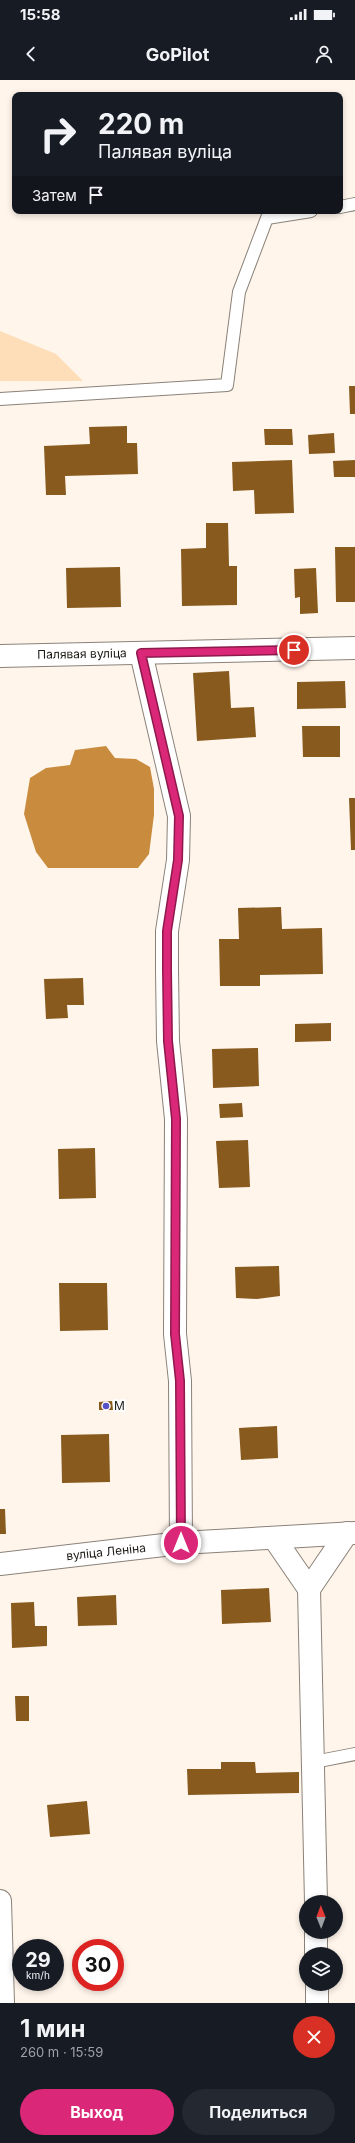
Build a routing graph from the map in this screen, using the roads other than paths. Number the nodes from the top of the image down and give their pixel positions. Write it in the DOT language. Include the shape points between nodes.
graph roads {
  1 [pos="355,204"];
  2 [pos="343,206"];
  3 [pos="292,214"];
  4 [pos="0,399"];
  5 [pos="355,648"];
  6 [pos="141,653"];
  7 [pos="0,656"];
  8 [pos="351,1533"];
  9 [pos="274,1538"];
  10 [pos="181,1543"];
  11 [pos="0,1564"];
  12 [pos="309,1589"];
  13 [pos="355,1754"];
  14 [pos="314,1762"];
  15 [pos="316,1895"];
  16 [pos="0,1901"];
  17 [pos="317,1991"];
  18 [pos="3,2003"];
  19 [pos="317,2003"];
  1 -- 2 [label="lane"];
  3 -- 4 [label="lane" via="267,218 239,292 227,385"];
  5 -- 6 [label="street, Палявая вуліца"];
  6 -- 7 [label="street, Палявая вуліца"];
  6 -- 10 [label="street" via="179,816 178,860 167,931 167,970 168,1041 176,1119 175,1334 180,1381"];
  8 -- 9 [label="street, вуліца Леніна"];
  8 -- 12 [label="street"];
  9 -- 10 [label="street, вуліца Леніна"];
  9 -- 12 [label="street"];
  10 -- 11 [label="street, вуліца Леніна"];
  12 -- 14 [label="street"];
  13 -- 14 [label="lane"];
  14 -- 15 [label="street"];
  16 -- 18 [label="street"];
  17 -- 19 [label="street"];
}
